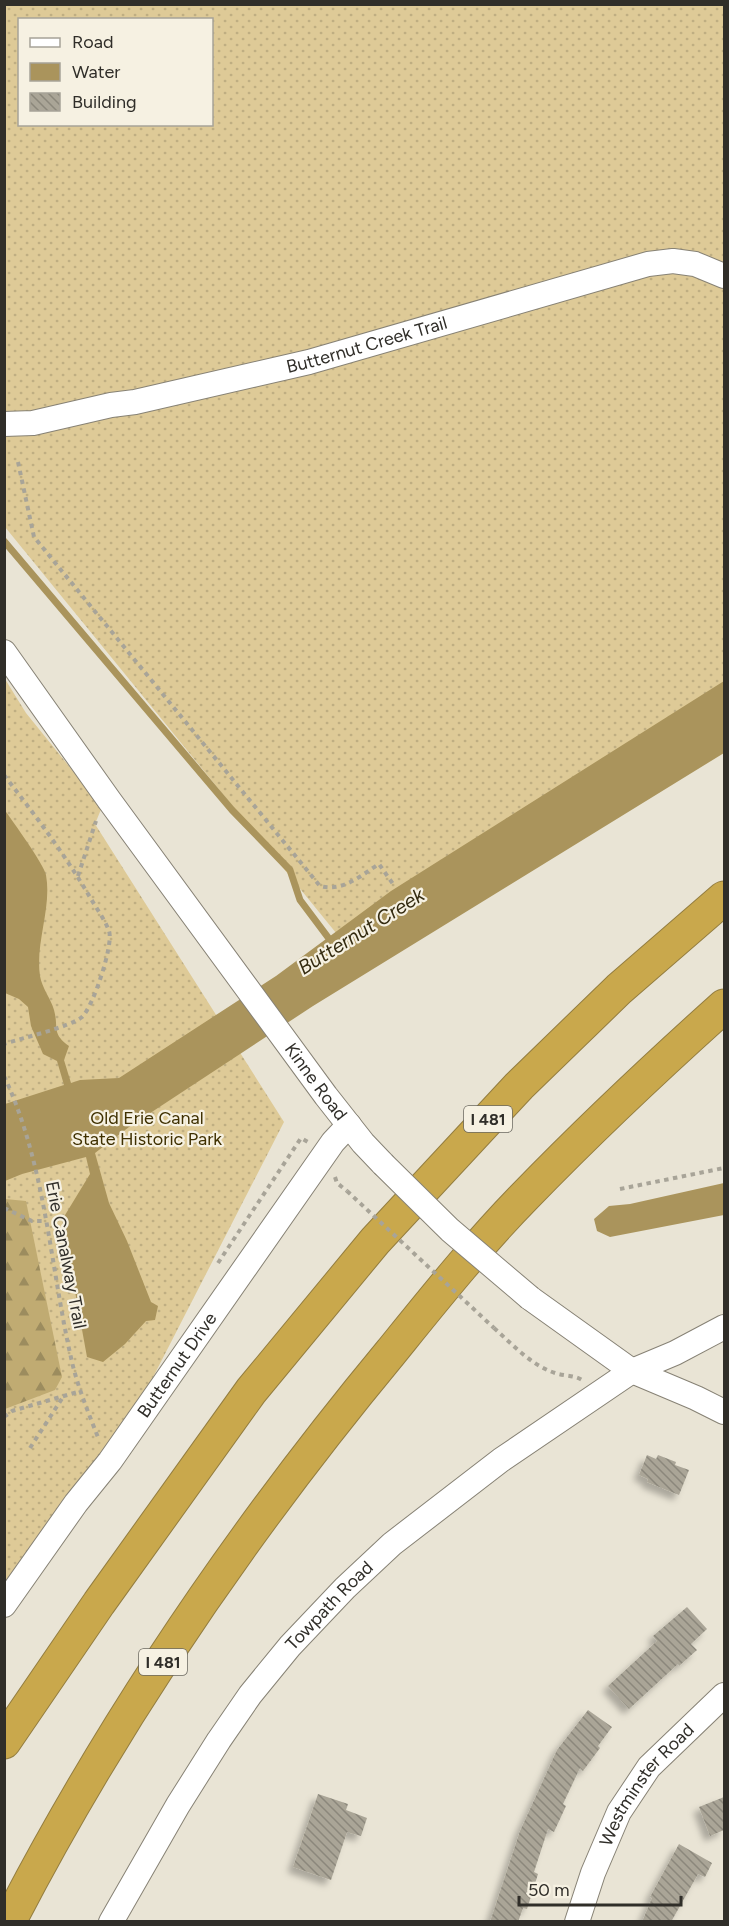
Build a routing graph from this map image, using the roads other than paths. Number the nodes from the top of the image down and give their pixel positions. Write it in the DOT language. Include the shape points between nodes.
graph roads {
  1 [pos="724,276"];
  2 [pos="4,424"];
  3 [pos="4,652"];
  4 [pos="724,898"];
  5 [pos="724,1006"];
  6 [pos="348,1125"];
  7 [pos="724,1328"];
  8 [pos="632,1371"];
  9 [pos="724,1412"];
  10 [pos="4,1605"];
  11 [pos="724,1695"];
  12 [pos="4,1742"];
  13 [pos="9,1922"];
  14 [pos="111,1922"];
  15 [pos="577,1922"];
  1 -- 2 [label="street, Butternut Creek Trail" via="695,264 648,264 309,362 33,423"];
  3 -- 6 [label="street, Kinne Road"];
  4 -- 12 [label="highway, I 481" via="619,989 527,1078 375,1240 251,1391"];
  5 -- 13 [label="highway, I 481" via="646,1076 523,1198 338,1416 204,1598 95,1766"];
  6 -- 8 [label="street, Kinne Road, bridge" via="450,1230 530,1298"];
  6 -- 10 [label="street, Butternut Drive"];
  7 -- 8 [label="street"];
  8 -- 9 [label="street, Kinne Road"];
  8 -- 14 [label="street, Towpath Road" via="452,1496 392,1544 316,1617 250,1695 219,1740"];
  11 -- 15 [label="street, Westminster Road" via="649,1767 625,1803 593,1873"];
}
